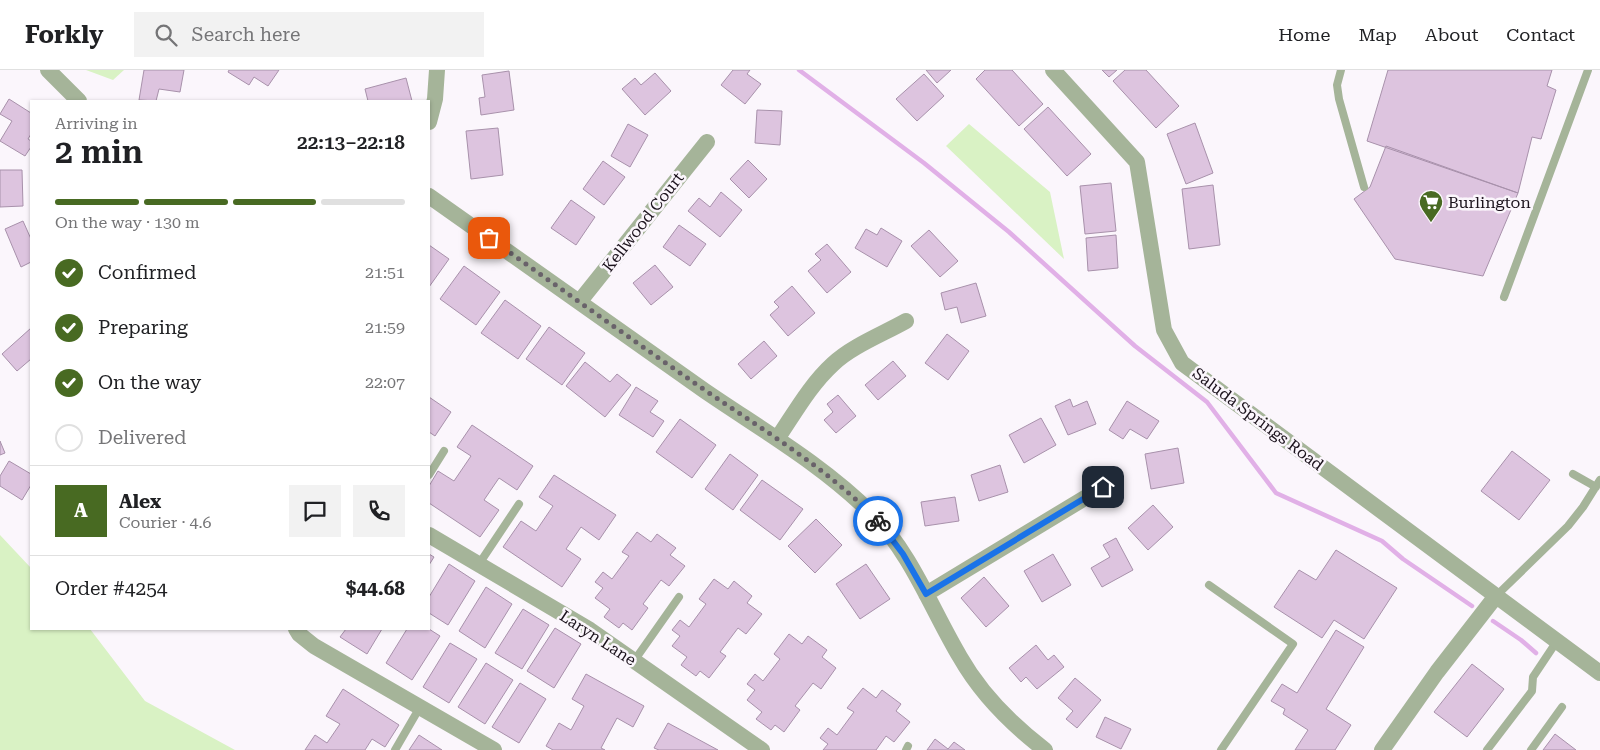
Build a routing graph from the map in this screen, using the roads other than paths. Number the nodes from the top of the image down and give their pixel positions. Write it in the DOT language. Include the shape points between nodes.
graph roads {
  1 [pos="48,70"];
  2 [pos="437,70"];
  3 [pos="1053,70"];
  4 [pos="1341,70"];
  5 [pos="1588,70"];
  6 [pos="78,100"];
  7 [pos="430,118"];
  8 [pos="706,142"];
  9 [pos="1364,187"];
  10 [pos="430,197"];
  11 [pos="1504,297"];
  12 [pos="580,302"];
  13 [pos="906,321"];
  14 [pos="777,439"];
  15 [pos="444,451"];
  16 [pos="430,472"];
  17 [pos="1573,474"];
  18 [pos="1598,483"];
  19 [pos="1103,487"];
  20 [pos="519,504"];
  21 [pos="430,535"];
  22 [pos="479,564"];
  23 [pos="1209,585"];
  24 [pos="926,594"];
  25 [pos="1496,596"];
  26 [pos="679,597"];
  27 [pos="297,630"];
  28 [pos="1557,641"];
  29 [pos="634,661"];
  30 [pos="1600,674"];
  31 [pos="1562,706"];
  32 [pos="420,707"];
  33 [pos="1385,749"];
  34 [pos="395,750"];
  35 [pos="494,750"];
  36 [pos="762,750"];
  37 [pos="1045,750"];
  38 [pos="1221,750"];
  39 [pos="1487,750"];
  40 [pos="1531,750"];
  1 -- 6 [label="street"];
  2 -- 7 [label="street"];
  3 -- 25 [label="street, Saluda Springs Road" via="1137,162 1164,330 1182,363"];
  4 -- 9 [label="lane" via="1337,85 1339,99"];
  5 -- 11 [label="lane"];
  8 -- 12 [label="street, Kellwood Court"];
  10 -- 12 [label="street"];
  12 -- 14 [label="street"];
  13 -- 14 [label="street" via="845,354 833,364 820,377"];
  14 -- 24 [label="street" via="834,480 878,520"];
  15 -- 16 [label="lane"];
  17 -- 18 [label="lane"];
  18 -- 25 [label="lane" via="1584,508 1568,526"];
  19 -- 24 [label="street"];
  20 -- 22 [label="lane"];
  21 -- 22 [label="street, Laryn Lane"];
  22 -- 29 [label="street, Laryn Lane" via="590,630"];
  23 -- 38 [label="lane" via="1293,644"];
  24 -- 37 [label="street" via="960,658 984,692 1026,736"];
  25 -- 28 [label="street, Saluda Springs Road"];
  25 -- 33 [label="street" via="1437,672"];
  26 -- 29 [label="lane"];
  27 -- 32 [label="street" via="314,646"];
  28 -- 30 [label="street, Saluda Springs Road"];
  28 -- 39 [label="lane" via="1533,677 1532,691"];
  29 -- 36 [label="street, Laryn Lane"];
  31 -- 40 [label="lane"];
  32 -- 34 [label="lane"];
  32 -- 35 [label="street"];
}
